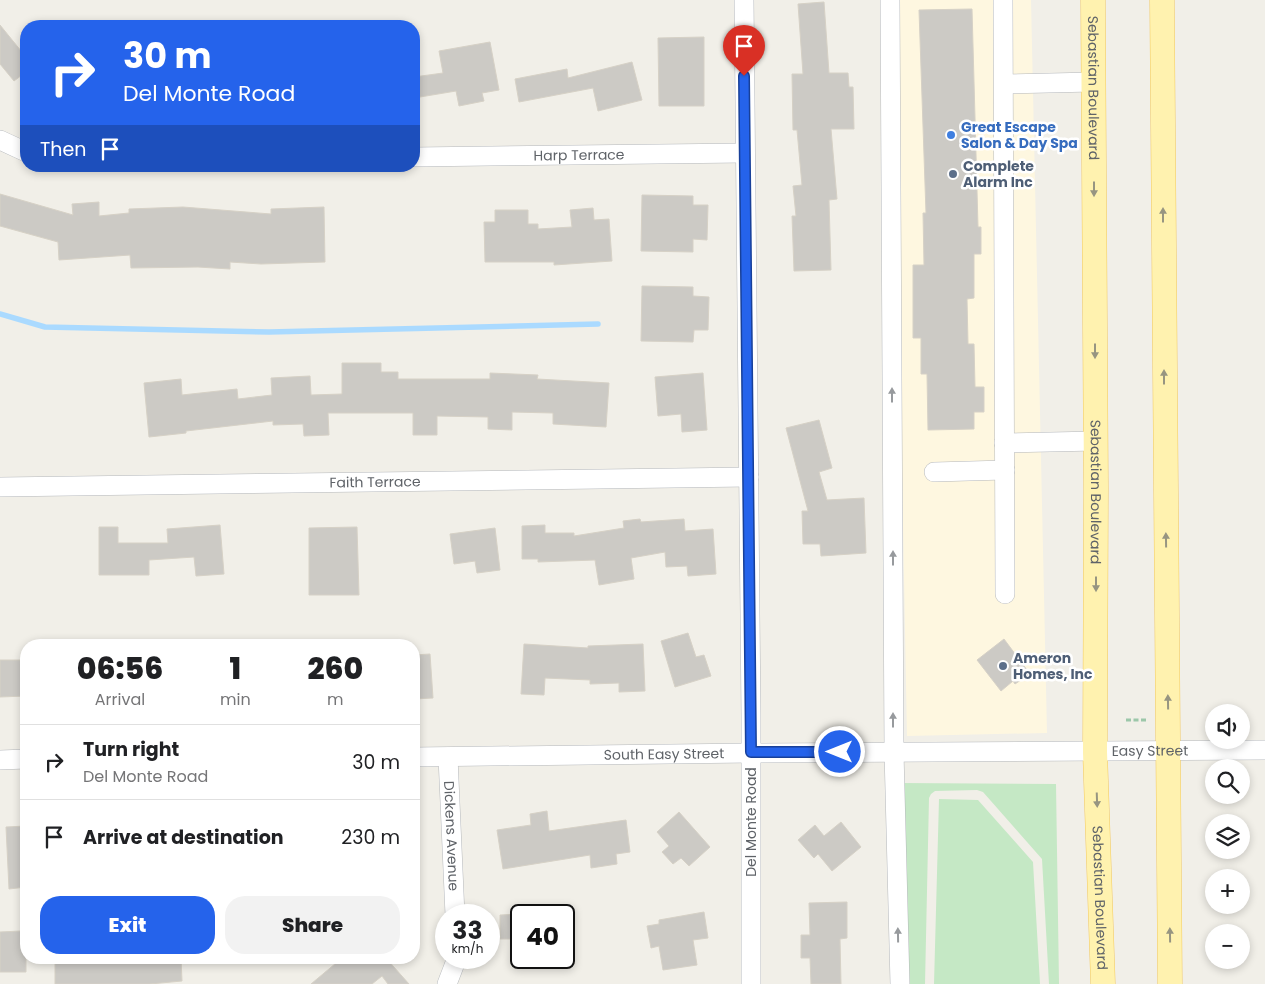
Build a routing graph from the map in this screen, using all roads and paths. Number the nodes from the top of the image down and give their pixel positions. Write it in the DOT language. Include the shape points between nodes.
graph roads {
  1 [pos="744,0"];
  2 [pos="890,0"];
  3 [pos="1003,0"];
  4 [pos="1092,0"];
  5 [pos="1162,0"];
  6 [pos="1093,82"];
  7 [pos="1004,84"];
  8 [pos="0,140"];
  9 [pos="20,149"];
  10 [pos="744,153"];
  11 [pos="420,157"];
  12 [pos="1096,441"];
  13 [pos="1004,443"];
  14 [pos="1004,470"];
  15 [pos="934,472"];
  16 [pos="749,477"];
  17 [pos="0,486"];
  18 [pos="1005,594"];
  19 [pos="1126,720"];
  20 [pos="1146,720"];
  21 [pos="1265,750"];
  22 [pos="1168,751"];
  23 [pos="751,752"];
  24 [pos="894,752"];
  25 [pos="1095,752"];
  26 [pos="420,757"];
  27 [pos="448,757"];
  28 [pos="0,760"];
  29 [pos="20,760"];
  30 [pos="455,904"];
  31 [pos="453,969"];
  32 [pos="447,984"];
  33 [pos="751,984"];
  34 [pos="900,984"];
  35 [pos="1103,984"];
  36 [pos="1170,984"];
  1 -- 10 [label="street, Del Monte Road"];
  24 -- 2 [label="street, one-way"];
  3 -- 7 [label="street"];
  4 -- 6 [label="main road, Sebastian Boulevard"];
  22 -- 5 [label="main road, one-way"];
  6 -- 7 [label="street"];
  6 -- 12 [label="main road, Sebastian Boulevard, one-way"];
  7 -- 13 [label="street"];
  8 -- 9 [label="street"];
  10 -- 11 [label="street, Harp Terrace"];
  10 -- 16 [label="street, Del Monte Road"];
  12 -- 13 [label="street"];
  12 -- 25 [label="main road, Sebastian Boulevard, one-way"];
  13 -- 14 [label="street"];
  14 -- 15 [label="street"];
  14 -- 18 [label="street"];
  16 -- 17 [label="street, Faith Terrace"];
  16 -- 23 [label="street, Del Monte Road"];
  19 -- 20 [label="path"];
  21 -- 22 [label="street, Easy Street"];
  22 -- 25 [label="street, Easy Street"];
  36 -- 22 [label="main road, one-way"];
  23 -- 24 [label="street, South Easy Street"];
  23 -- 27 [label="street, South Easy Street"];
  23 -- 33 [label="street, Del Monte Road"];
  24 -- 25 [label="street, South Easy Street"];
  34 -- 24 [label="street, one-way"];
  25 -- 35 [label="main road, Sebastian Boulevard, one-way"];
  26 -- 27 [label="street, South Easy Street"];
  27 -- 30 [label="street, Dickens Avenue"];
  28 -- 29 [label="street"];
  31 -- 32 [label="street"];
}
